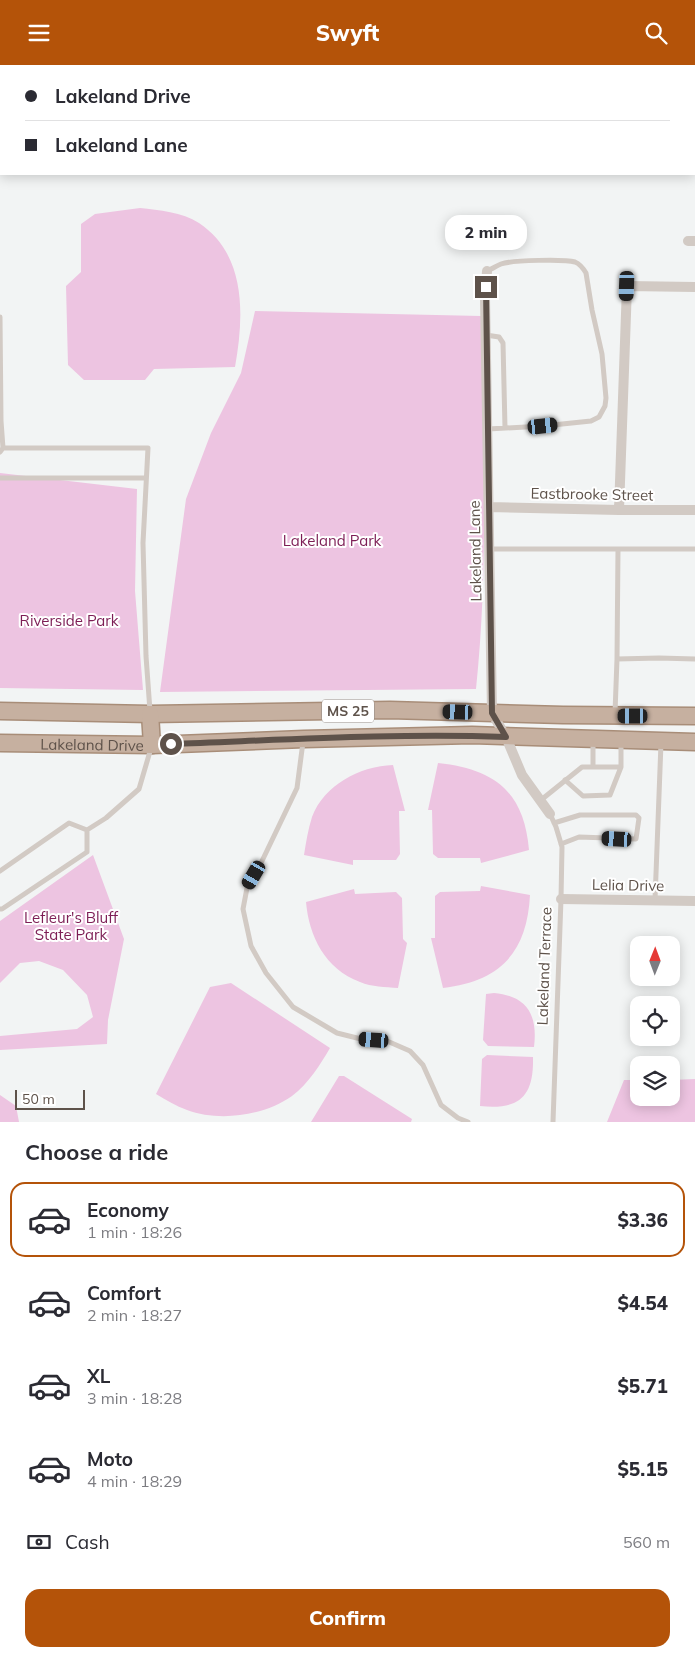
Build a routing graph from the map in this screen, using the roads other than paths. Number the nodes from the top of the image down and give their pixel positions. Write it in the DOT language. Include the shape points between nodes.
graph roads {
  1 [pos="487,271"];
  2 [pos="695,287"];
  3 [pos="0,317"];
  4 [pos="486,335"];
  5 [pos="0,390"];
  6 [pos="505,428"];
  7 [pos="488,429"];
  8 [pos="2,450"];
  9 [pos="0,478"];
  10 [pos="146,478"];
  11 [pos="489,507"];
  12 [pos="619,510"];
  13 [pos="695,510"];
  14 [pos="490,549"];
  15 [pos="618,549"];
  16 [pos="695,549"];
  17 [pos="617,659"];
  18 [pos="695,659"];
  19 [pos="0,711"];
  20 [pos="304,711"];
  21 [pos="492,713"];
  22 [pos="150,714"];
  23 [pos="615,716"];
  24 [pos="695,716"];
  25 [pos="506,737"];
  26 [pos="304,739"];
  27 [pos="593,739"];
  28 [pos="621,740"];
  29 [pos="661,741"];
  30 [pos="695,742"];
  31 [pos="0,743"];
  32 [pos="152,745"];
  33 [pos="593,767"];
  34 [pos="621,767"];
  35 [pos="565,780"];
  36 [pos="541,800"];
  37 [pos="552,818"];
  38 [pos="87,830"];
  39 [pos="561,844"];
  40 [pos="0,871"];
  41 [pos="562,899"];
  42 [pos="655,900"];
  43 [pos="695,901"];
  44 [pos="0,909"];
  45 [pos="468,1122"];
  46 [pos="553,1122"];
  1 -- 4 [label="street, Lakeland Lane"];
  1 -- 6 [label="lane" via="512,262 577,263 586,273 605,376 605,406 599,417 591,421"];
  2 -- 12 [label="street" via="627,286"];
  3 -- 5 [label="lane"];
  4 -- 6 [label="lane" via="499,337 503,343"];
  4 -- 7 [label="street, Lakeland Lane"];
  5 -- 8 [label="lane"];
  6 -- 7 [label="lane"];
  7 -- 11 [label="street, Lakeland Lane"];
  8 -- 10 [label="lane" via="148,448"];
  9 -- 10 [label="lane"];
  10 -- 22 [label="lane" via="143,543"];
  11 -- 12 [label="street, Eastbrooke Street"];
  11 -- 14 [label="street, Lakeland Lane"];
  12 -- 13 [label="street, Eastbrooke Street"];
  14 -- 15 [label="lane"];
  14 -- 21 [label="street, Lakeland Lane"];
  15 -- 16 [label="lane"];
  15 -- 17 [label="lane"];
  17 -- 18 [label="lane"];
  17 -- 23 [label="lane"];
  19 -- 22 [label="highway, Lakeland Drive / MS 25"];
  20 -- 21 [label="highway, Lakeland Drive / MS 25"];
  20 -- 22 [label="highway, Lakeland Drive / MS 25"];
  20 -- 26 [label="highway"];
  21 -- 23 [label="highway, Lakeland Drive / MS 25"];
  21 -- 25 [label="street, Lakeland Lane"];
  22 -- 32 [label="highway"];
  23 -- 24 [label="highway, Lakeland Drive / MS 25"];
  25 -- 26 [label="highway, Lakeland Drive / MS 25"];
  25 -- 27 [label="highway, Lakeland Drive / MS 25"];
  25 -- 36 [label="street, Lakeland Lane" via="522,775"];
  26 -- 32 [label="highway, Lakeland Drive / MS 25"];
  26 -- 45 [label="lane" via="297,788 247,888 243,909 251,946 266,973 293,1007 337,1033 387,1041 410,1051 423,1065 441,1105"];
  27 -- 28 [label="highway, Lakeland Drive / MS 25"];
  27 -- 33 [label="lane"];
  28 -- 29 [label="highway, Lakeland Drive / MS 25"];
  28 -- 34 [label="lane"];
  29 -- 30 [label="highway, Lakeland Drive / MS 25"];
  29 -- 42 [label="lane"];
  31 -- 32 [label="highway, Lakeland Drive / MS 25"];
  32 -- 38 [label="lane" via="140,789"];
  33 -- 34 [label="lane"];
  33 -- 35 [label="lane" via="582,767"];
  34 -- 35 [label="lane" via="610,795 583,796"];
  35 -- 36 [label="lane"];
  36 -- 37 [label="street, Lakeland Lane"];
  37 -- 39 [label="lane, Lakeland Terrace"];
  37 -- 39 [label="lane" via="580,815 636,815 639,818 636,839 578,837"];
  38 -- 40 [label="lane" via="69,823"];
  38 -- 44 [label="lane" via="87,852"];
  39 -- 41 [label="lane, Lakeland Terrace"];
  41 -- 42 [label="street, Lelia Drive"];
  41 -- 46 [label="lane, Lakeland Terrace"];
  42 -- 43 [label="street, Lelia Drive"];
}
